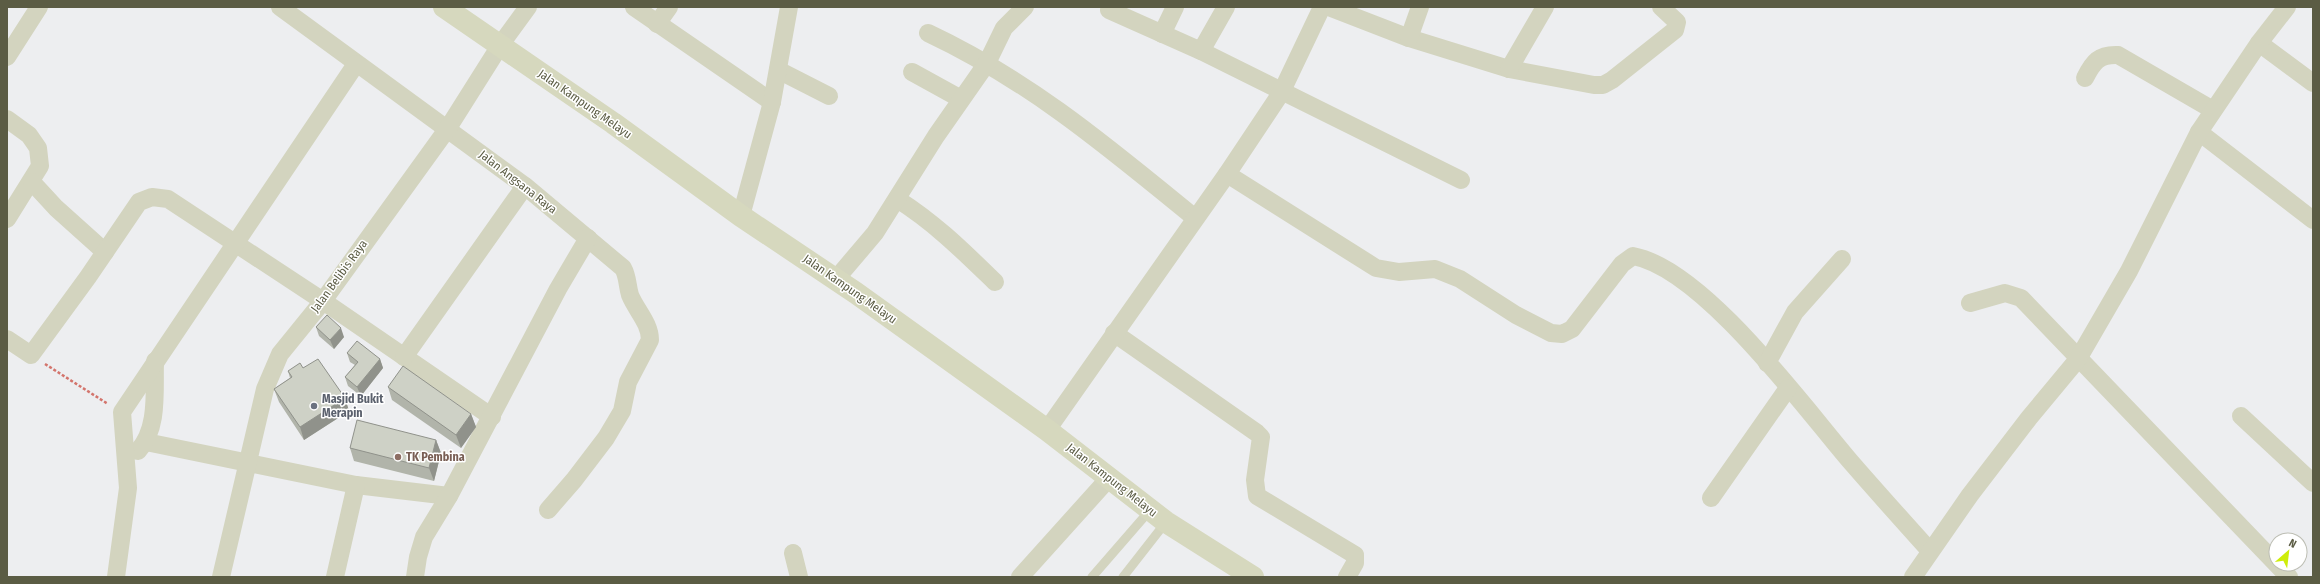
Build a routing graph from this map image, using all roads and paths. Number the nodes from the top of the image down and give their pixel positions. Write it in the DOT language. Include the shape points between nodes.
graph roads {
  1 [pos="39,7"];
  2 [pos="280,7"];
  3 [pos="444,7"];
  4 [pos="528,7"];
  5 [pos="634,7"];
  6 [pos="669,7"];
  7 [pos="789,7"];
  8 [pos="1025,7"];
  9 [pos="1175,7"];
  10 [pos="1226,7"];
  11 [pos="1322,7"];
  12 [pos="1329,7"];
  13 [pos="1420,7"];
  14 [pos="1545,7"];
  15 [pos="1661,7"];
  16 [pos="2287,7"];
  17 [pos="1109,10"];
  18 [pos="657,24"];
  19 [pos="928,33"];
  20 [pos="1162,34"];
  21 [pos="1409,38"];
  22 [pos="501,44"];
  23 [pos="2259,44"];
  24 [pos="1201,51"];
  25 [pos="7,57"];
  26 [pos="987,63"];
  27 [pos="356,64"];
  28 [pos="1509,69"];
  29 [pos="778,70"];
  30 [pos="912,72"];
  31 [pos="2085,78"];
  32 [pos="2313,83"];
  33 [pos="1281,92"];
  34 [pos="829,96"];
  35 [pos="961,99"];
  36 [pos="772,102"];
  37 [pos="2213,110"];
  38 [pos="7,118"];
  39 [pos="448,128"];
  40 [pos="2199,132"];
  41 [pos="1227,174"];
  42 [pos="1461,180"];
  43 [pos="32,182"];
  44 [pos="525,186"];
  45 [pos="897,199"];
  46 [pos="741,216"];
  47 [pos="1195,218"];
  48 [pos="7,219"];
  49 [pos="2313,220"];
  50 [pos="588,238"];
  51 [pos="234,243"];
  52 [pos="105,252"];
  53 [pos="1842,259"];
  54 [pos="836,279"];
  55 [pos="995,282"];
  56 [pos="323,301"];
  57 [pos="1970,303"];
  58 [pos="1114,333"];
  59 [pos="7,339"];
  60 [pos="31,355"];
  61 [pos="404,357"];
  62 [pos="2078,359"];
  63 [pos="155,360"];
  64 [pos="1767,363"];
  65 [pos="1788,388"];
  66 [pos="122,412"];
  67 [pos="2242,416"];
  68 [pos="492,417"];
  69 [pos="1047,430"];
  70 [pos="146,442"];
  71 [pos="126,464"];
  72 [pos="249,464"];
  73 [pos="2310,475"];
  74 [pos="1110,477"];
  75 [pos="356,485"];
  76 [pos="449,496"];
  77 [pos="1711,498"];
  78 [pos="548,510"];
  79 [pos="1159,516"];
  80 [pos="1930,551"];
  81 [pos="793,553"];
  82 [pos="1243,574"];
  83 [pos="116,577"];
  84 [pos="221,577"];
  85 [pos="335,577"];
  86 [pos="415,577"];
  87 [pos="799,577"];
  88 [pos="1020,577"];
  89 [pos="1092,577"];
  90 [pos="1123,577"];
  91 [pos="1347,577"];
  92 [pos="1913,577"];
  93 [pos="2288,577"];
  1 -- 25 [label="street"];
  2 -- 27 [label="street, Jalan Angsana Raya"];
  3 -- 22 [label="main road, Jalan Kampung Melayu"];
  4 -- 22 [label="street, Jalan Belibis Raya"];
  5 -- 18 [label="street"];
  6 -- 18 [label="street"];
  7 -- 29 [label="street"];
  8 -- 26 [label="street" via="1004,28"];
  9 -- 20 [label="street"];
  10 -- 24 [label="street"];
  11 -- 33 [label="street"];
  12 -- 21 [label="street"];
  13 -- 21 [label="street"];
  14 -- 28 [label="street"];
  15 -- 28 [label="street" via="1677,22 1675,30 1603,85"];
  16 -- 23 [label="street"];
  17 -- 20 [label="street"];
  18 -- 36 [label="street"];
  19 -- 26 [label="street"];
  20 -- 24 [label="street"];
  21 -- 28 [label="street"];
  22 -- 39 [label="street, Jalan Belibis Raya"];
  22 -- 46 [label="main road, Jalan Kampung Melayu"];
  23 -- 32 [label="street"];
  23 -- 37 [label="street"];
  24 -- 33 [label="street"];
  26 -- 35 [label="street"];
  26 -- 47 [label="street" via="1096,137"];
  27 -- 39 [label="street, Jalan Angsana Raya"];
  27 -- 51 [label="street"];
  29 -- 34 [label="street"];
  29 -- 36 [label="street"];
  30 -- 35 [label="street"];
  31 -- 37 [label="street" via="2094,61 2106,54 2118,55"];
  33 -- 41 [label="street"];
  33 -- 42 [label="street"];
  35 -- 45 [label="street"];
  36 -- 46 [label="street"];
  37 -- 40 [label="street"];
  38 -- 43 [label="street" via="29,135 38,148 40,166"];
  39 -- 44 [label="street, Jalan Angsana Raya"];
  39 -- 56 [label="street, Jalan Belibis Raya"];
  40 -- 49 [label="street"];
  40 -- 62 [label="street" via="2129,271"];
  41 -- 47 [label="street"];
  41 -- 64 [label="street" via="1376,268 1399,272 1435,269 1460,279 1516,315 1551,332 1562,334 1572,329 1622,264 1633,256 1646,259 1703,296"];
  43 -- 48 [label="street"];
  43 -- 52 [label="street" via="56,208"];
  44 -- 50 [label="street, Jalan Angsana Raya"];
  44 -- 61 [label="street"];
  45 -- 54 [label="street" via="876,233"];
  45 -- 55 [label="street" via="927,218 956,242"];
  46 -- 54 [label="main road, Jalan Kampung Melayu"];
  47 -- 58 [label="street"];
  50 -- 68 [label="street" via="537,327"];
  50 -- 78 [label="street, Jalan Angsana Raya" via="623,268 628,276 631,296 644,319 650,340 628,382 622,411 606,438"];
  51 -- 52 [label="street" via="168,199 152,197 139,202"];
  51 -- 56 [label="street"];
  51 -- 63 [label="street"];
  52 -- 60 [label="street"];
  53 -- 64 [label="street" via="1795,312"];
  54 -- 69 [label="main road, Jalan Kampung Melayu"];
  56 -- 61 [label="street"];
  56 -- 72 [label="street, Jalan Belibis Raya" via="280,354 265,389"];
  57 -- 62 [label="street" via="2005,293 2015,294"];
  58 -- 69 [label="street"];
  58 -- 91 [label="street" via="1261,437 1255,480 1257,496 1355,555 1355,563"];
  59 -- 60 [label="street"];
  60 -- 66 [label="path"];
  61 -- 68 [label="street"];
  62 -- 80 [label="street" via="2029,418"];
  62 -- 93 [label="street"];
  63 -- 66 [label="street"];
  63 -- 70 [label="street" via="152,430"];
  64 -- 65 [label="street"];
  65 -- 77 [label="street"];
  65 -- 80 [label="street"];
  66 -- 71 [label="street"];
  67 -- 73 [label="street"];
  68 -- 76 [label="street"];
  69 -- 74 [label="main road, Jalan Kampung Melayu"];
  70 -- 71 [label="street"];
  70 -- 72 [label="street"];
  71 -- 83 [label="street" via="128,488"];
  72 -- 75 [label="street"];
  72 -- 84 [label="street, Jalan Belibis Raya"];
  74 -- 79 [label="main road, Jalan Kampung Melayu"];
  74 -- 88 [label="street"];
  75 -- 76 [label="street"];
  75 -- 85 [label="street"];
  76 -- 86 [label="street" via="424,537"];
  79 -- 82 [label="main road, Jalan Kampung Melayu"];
  79 -- 89 [label="lane"];
  79 -- 90 [label="lane"];
  80 -- 92 [label="street"];
  81 -- 87 [label="street"];
}
